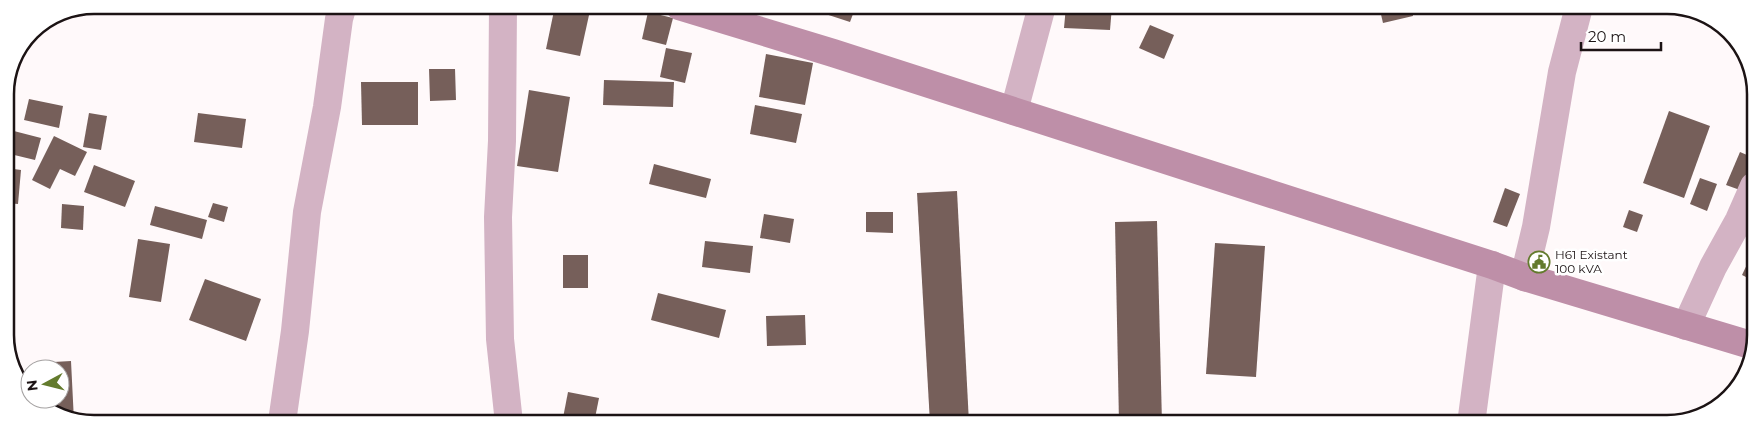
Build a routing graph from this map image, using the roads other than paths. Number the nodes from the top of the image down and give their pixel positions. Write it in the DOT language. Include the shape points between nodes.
graph roads {
  1 [pos="340,14"];
  2 [pos="503,14"];
  3 [pos="705,14"];
  4 [pos="1040,14"];
  5 [pos="1577,14"];
  6 [pos="1014,111"];
  7 [pos="1747,202"];
  8 [pos="1492,265"];
  9 [pos="1524,277"];
  10 [pos="1686,326"];
  11 [pos="1746,344"];
  12 [pos="283,415"];
  13 [pos="508,415"];
  14 [pos="1472,415"];
  1 -- 12 [label="street" via="307,212 296,330"];
  2 -- 13 [label="street" via="498,217 500,339"];
  3 -- 6 [label="street"];
  4 -- 6 [label="street"];
  5 -- 9 [label="street" via="1562,72 1536,228"];
  6 -- 8 [label="street"];
  7 -- 10 [label="street" via="1712,267"];
  8 -- 9 [label="street"];
  8 -- 14 [label="street"];
  9 -- 10 [label="street"];
  10 -- 11 [label="street"];
}
